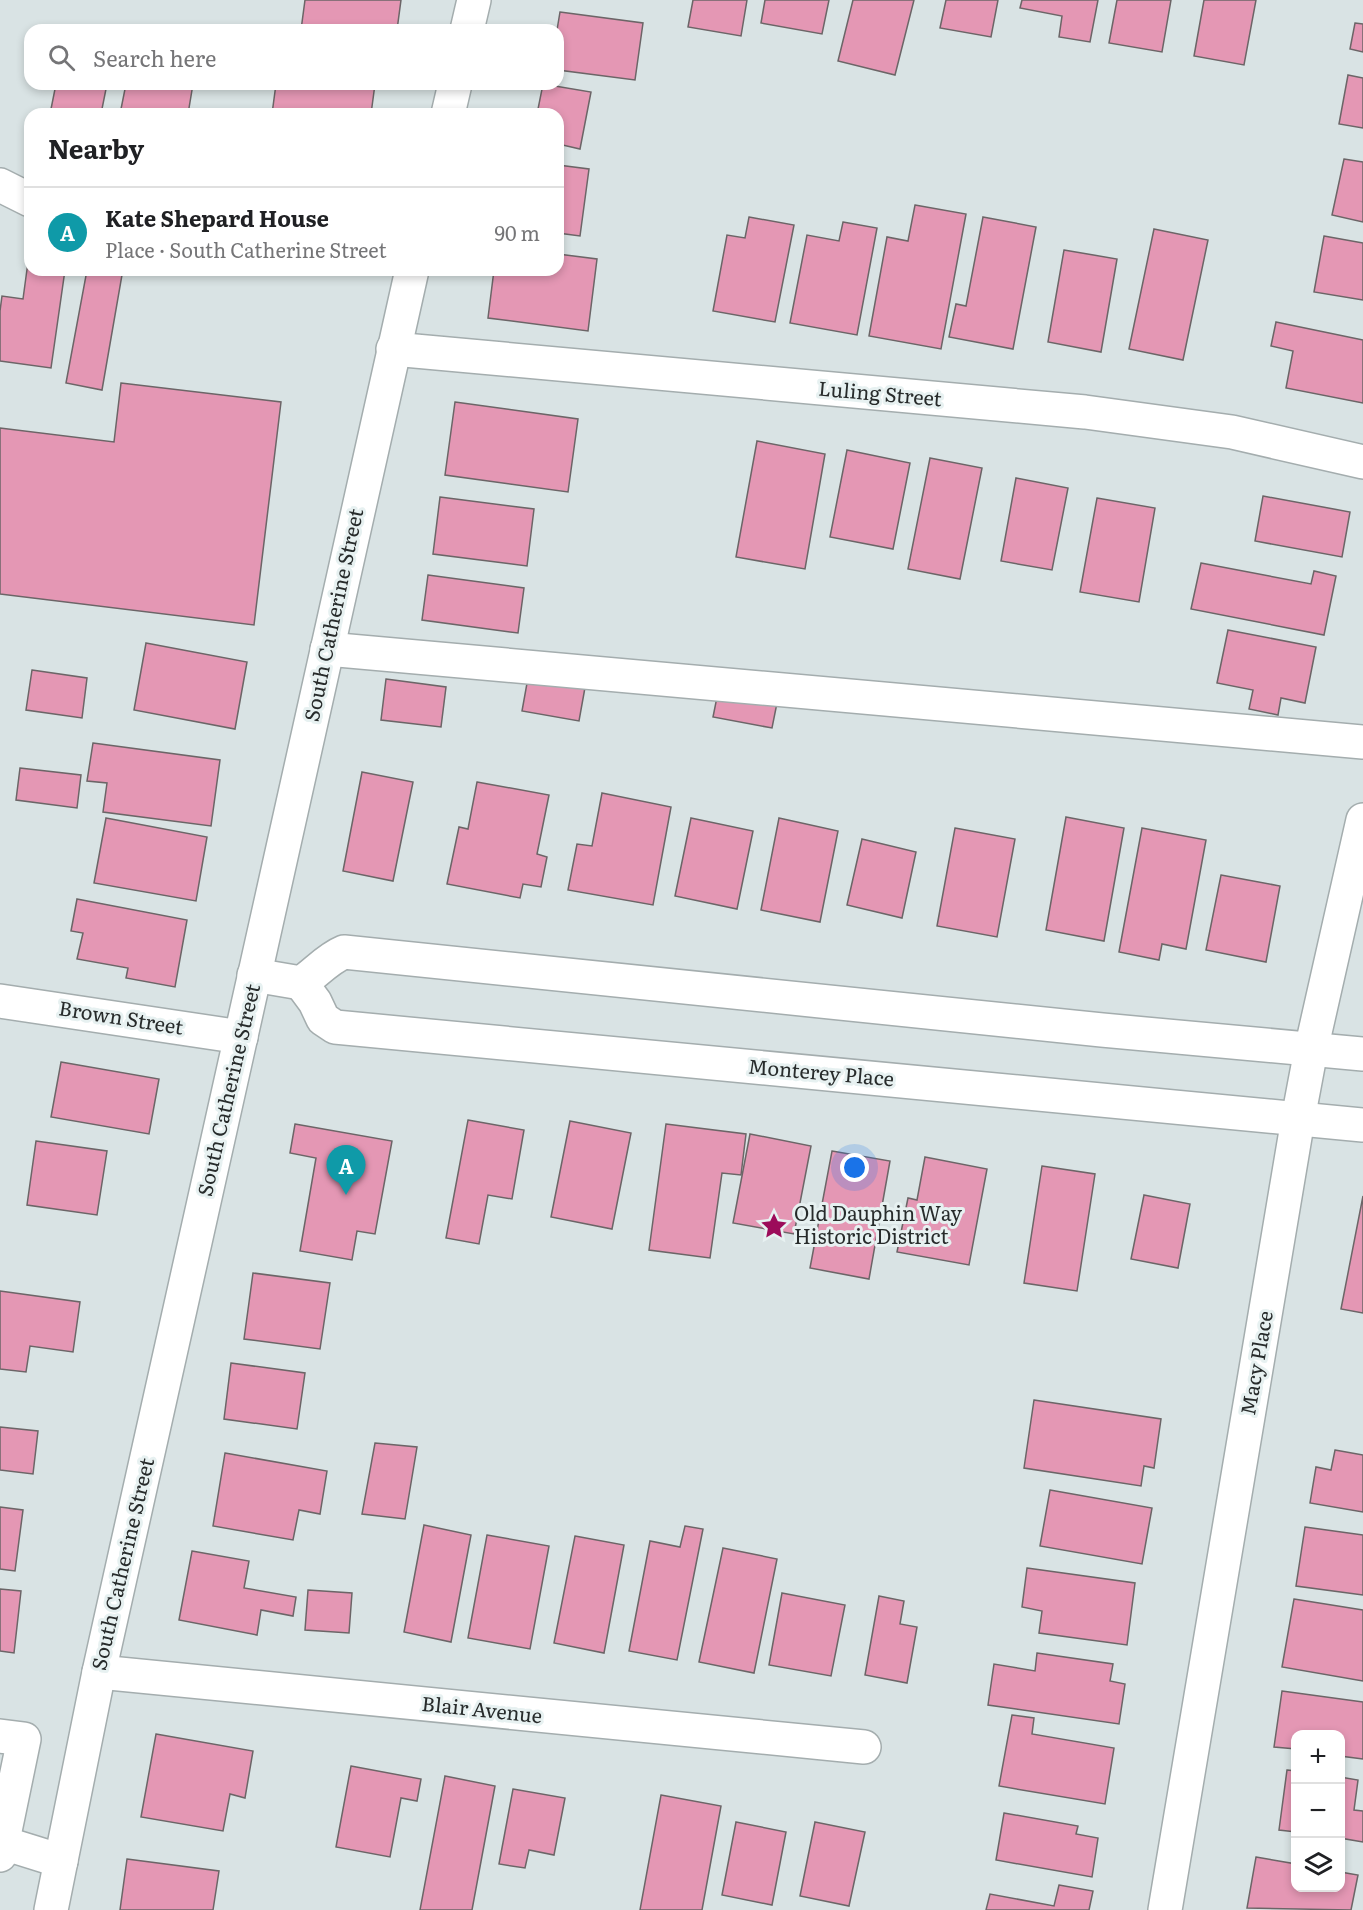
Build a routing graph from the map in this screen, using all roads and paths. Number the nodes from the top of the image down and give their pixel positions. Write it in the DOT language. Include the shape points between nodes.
graph roads {
  1 [pos="474,0"];
  2 [pos="468,24"];
  3 [pos="454,90"];
  4 [pos="449,108"];
  5 [pos="0,184"];
  6 [pos="24,197"];
  7 [pos="411,276"];
  8 [pos="393,349"];
  9 [pos="1363,462"];
  10 [pos="327,649"];
  11 [pos="1363,742"];
  12 [pos="1363,820"];
  13 [pos="254,975"];
  14 [pos="301,983"];
  15 [pos="0,1001"];
  16 [pos="241,1037"];
  17 [pos="1311,1050"];
  18 [pos="1363,1054"];
  19 [pos="1298,1119"];
  20 [pos="1363,1125"];
  21 [pos="99,1672"];
  22 [pos="0,1736"];
  23 [pos="864,1747"];
  24 [pos="1,1846"];
  25 [pos="61,1861"];
  26 [pos="51,1910"];
  27 [pos="1165,1910"];
  1 -- 2 [label="street"];
  3 -- 4 [label="street"];
  5 -- 6 [label="street"];
  7 -- 8 [label="street, South Catherine Street"];
  8 -- 9 [label="street, Luling Street" via="1085,412 1232,432"];
  8 -- 10 [label="street, South Catherine Street"];
  10 -- 11 [label="street"];
  10 -- 13 [label="street, South Catherine Street"];
  12 -- 17 [label="street, Macy Place"];
  13 -- 14 [label="street"];
  13 -- 16 [label="street, South Catherine Street"];
  14 -- 17 [label="street" via="344,952"];
  14 -- 19 [label="street, Monterey Place" via="323,1019 334,1027"];
  15 -- 16 [label="street, Brown Street"];
  16 -- 21 [label="street, South Catherine Street"];
  17 -- 18 [label="street"];
  17 -- 19 [label="street, Macy Place"];
  19 -- 20 [label="street, Monterey Place"];
  19 -- 27 [label="street, Macy Place"];
  21 -- 23 [label="street, Blair Avenue"];
  21 -- 25 [label="street, South Catherine Street"];
  22 -- 24 [label="street" via="24,1739"];
  24 -- 25 [label="street"];
  25 -- 26 [label="street, South Catherine Street"];
}
